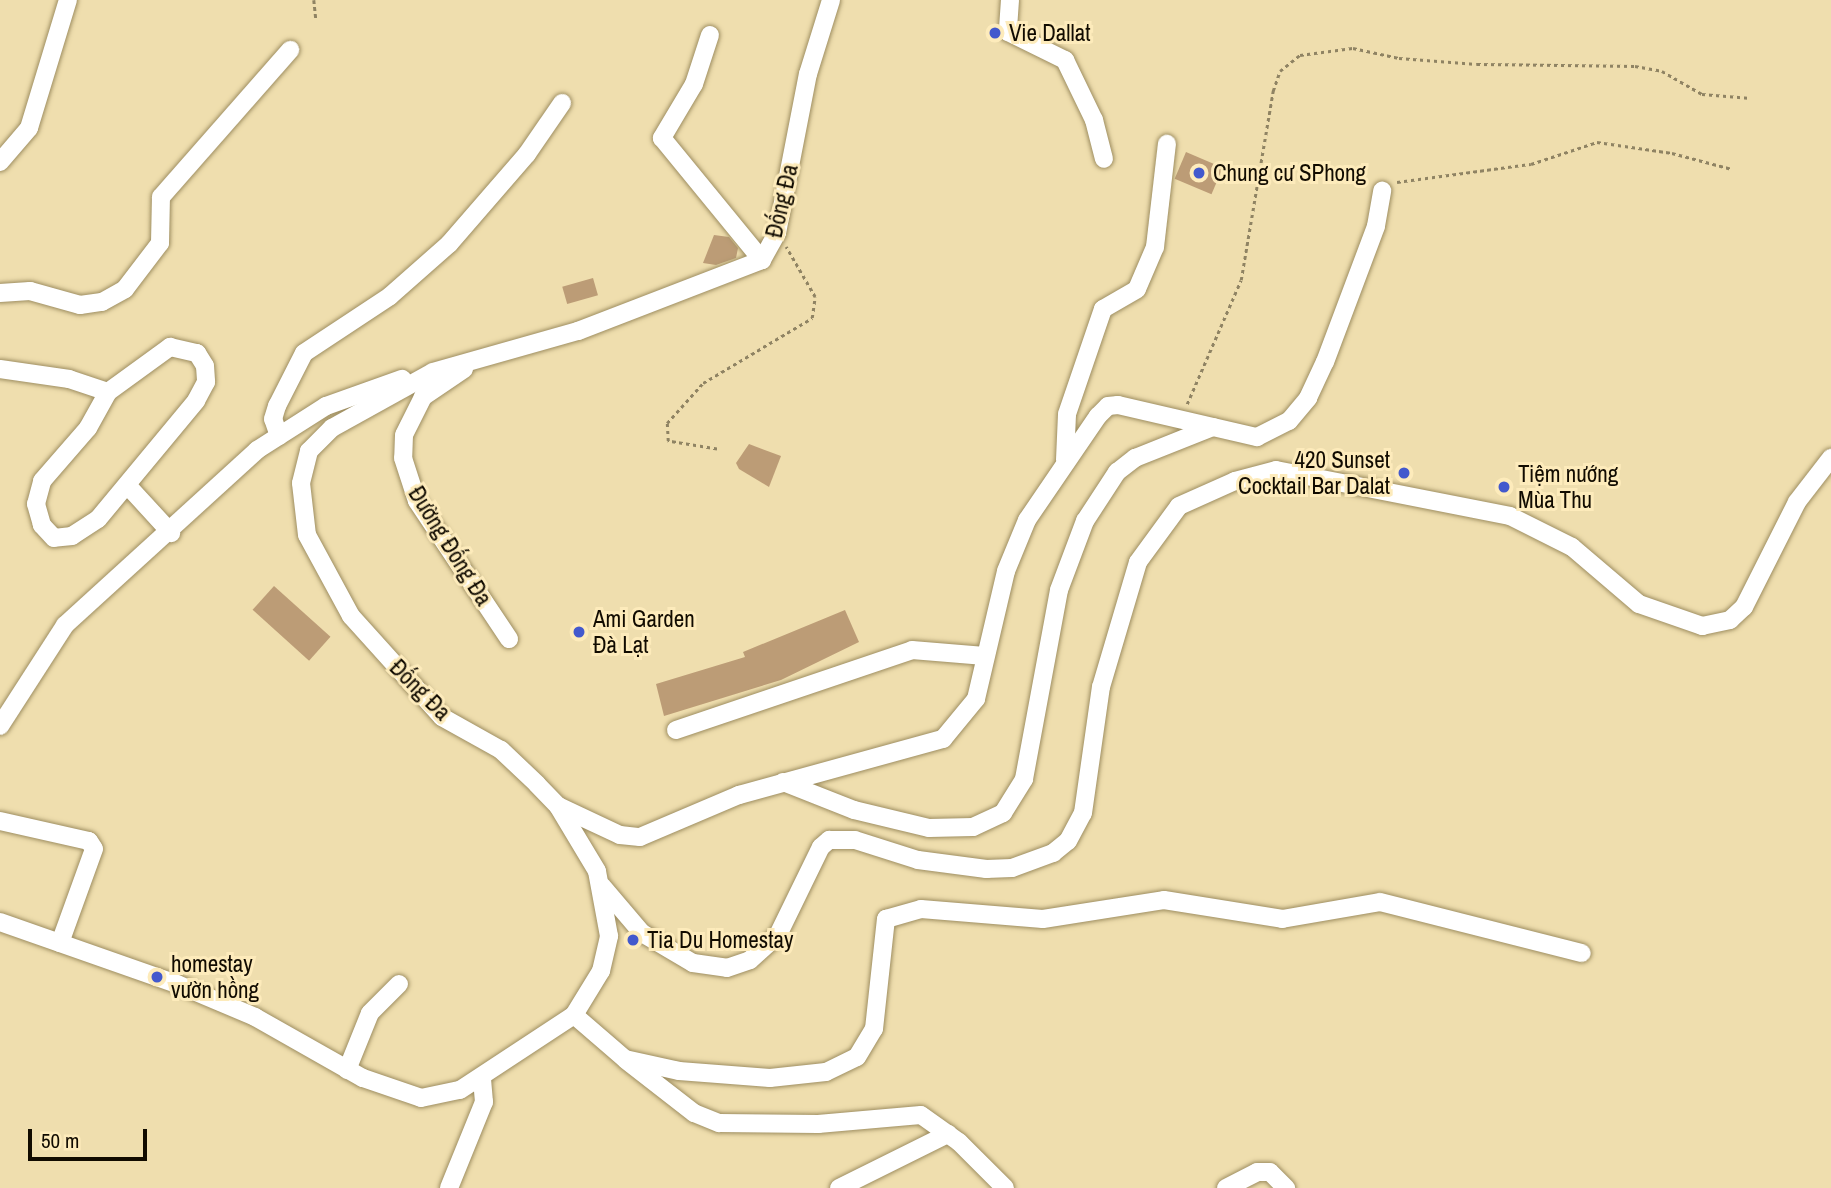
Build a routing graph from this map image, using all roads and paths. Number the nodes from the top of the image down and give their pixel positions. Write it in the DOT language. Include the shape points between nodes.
graph roads {
  1 [pos="68,0"];
  2 [pos="314,0"];
  3 [pos="831,0"];
  4 [pos="1010,0"];
  5 [pos="316,19"];
  6 [pos="710,35"];
  7 [pos="290,50"];
  8 [pos="1751,98"];
  9 [pos="562,103"];
  10 [pos="1167,144"];
  11 [pos="1104,159"];
  12 [pos="0,162"];
  13 [pos="1732,169"];
  14 [pos="1382,191"];
  15 [pos="775,238"];
  16 [pos="762,260"];
  17 [pos="0,293"];
  18 [pos="482,359"];
  19 [pos="0,369"];
  20 [pos="433,372"];
  21 [pos="108,392"];
  22 [pos="1179,419"];
  23 [pos="1213,427"];
  24 [pos="279,436"];
  25 [pos="718,449"];
  26 [pos="1831,458"];
  27 [pos="1065,460"];
  28 [pos="128,486"];
  29 [pos="171,533"];
  30 [pos="509,639"];
  31 [pos="985,656"];
  32 [pos="0,726"];
  33 [pos="676,730"];
  34 [pos="783,782"];
  35 [pos="558,806"];
  36 [pos="0,821"];
  37 [pos="600,883"];
  38 [pos="0,922"];
  39 [pos="60,943"];
  40 [pos="1582,953"];
  41 [pos="399,984"];
  42 [pos="575,1016"];
  43 [pos="625,1059"];
  44 [pos="347,1070"];
  45 [pos="482,1077"];
  46 [pos="948,1134"];
  47 [pos="449,1188"];
  48 [pos="839,1188"];
  49 [pos="1005,1188"];
  50 [pos="1226,1188"];
  51 [pos="1286,1188"];
  1 -- 12 [label="street" via="29,128"];
  2 -- 5 [label="path"];
  3 -- 15 [label="street, Đống Đa" via="808,74"];
  4 -- 11 [label="street" via="1008,32 1065,60 1094,120"];
  6 -- 16 [label="street" via="694,84 662,138"];
  7 -- 17 [label="street" via="162,197 165,224 160,243 125,289 102,302 80,305 30,290"];
  8 -- 22 [label="path" via="1702,94 1662,71 1635,66 1477,64 1399,58 1353,48 1300,55 1280,71 1273,90 1241,280"];
  9 -- 24 [label="street" via="527,154 449,244 390,296 304,353 273,419"];
  10 -- 27 [label="street" via="1155,247 1137,289 1103,309 1067,414"];
  13 -- 14 [label="path" via="1672,153 1597,142 1531,163 1409,179"];
  14 -- 23 [label="street" via="1376,226 1308,398 1283,426 1257,437"];
  15 -- 16 [label="street, Đống Đa"];
  15 -- 25 [label="path" via="791,251 816,310 791,335 703,383 674,412 668,441"];
  16 -- 18 [label="street, Đống Đa" via="578,331"];
  18 -- 20 [label="street, Đống Đa"];
  18 -- 30 [label="street, Đường Đống Đa" via="423,397 404,435 403,458 417,501"];
  19 -- 21 [label="street" via="68,379"];
  20 -- 24 [label="street" via="326,406"];
  20 -- 35 [label="street, Đống Đa" via="351,415 309,451 301,483 302,519 317,559 360,626 442,717 501,750"];
  21 -- 28 [label="street" via="170,347 197,353 205,366 206,382 196,401"];
  21 -- 28 [label="street" via="88,428 41,481 36,504 42,526 54,538 72,536"];
  22 -- 23 [label="street"];
  22 -- 27 [label="street" via="1108,406"];
  23 -- 34 [label="street" via="1135,458 1117,472 1085,521 1059,590 1024,779 1003,813 973,827 929,828 854,810"];
  24 -- 29 [label="street"];
  26 -- 37 [label="street" via="1797,502 1744,607 1730,620 1702,626 1639,604 1572,547 1510,516 1276,470 1235,481 1179,506 1138,562 1101,687 1083,813 1068,841 1054,853 1012,868 986,869 918,860 855,840 829,841 821,847 778,935 750,960 727,968 693,963 642,933"];
  27 -- 31 [label="street" via="1013,551"];
  28 -- 29 [label="street"];
  29 -- 32 [label="street" via="65,625"];
  31 -- 33 [label="street" via="912,650"];
  31 -- 34 [label="street" via="975,699 943,739"];
  34 -- 35 [label="street" via="690,812 640,837 620,835"];
  35 -- 37 [label="street, Đống Đa"];
  36 -- 39 [label="street" via="89,841 94,849"];
  37 -- 42 [label="street, Đống Đa" via="609,936 606,953"];
  38 -- 39 [label="street"];
  39 -- 44 [label="street" via="256,1017"];
  40 -- 43 [label="street" via="1380,902 1282,919 1164,900 1043,919 921,909 886,919 877,965 878,1018 850,1063 786,1077 724,1078"];
  41 -- 44 [label="street" via="370,1013"];
  42 -- 43 [label="street"];
  42 -- 45 [label="street"];
  43 -- 46 [label="street" via="671,1098 719,1123 818,1124 911,1112"];
  44 -- 45 [label="street" via="421,1098 460,1090"];
  45 -- 47 [label="street" via="484,1102"];
  46 -- 48 [label="street"];
  46 -- 49 [label="street"];
  50 -- 51 [label="street" via="1270,1172"];
}
